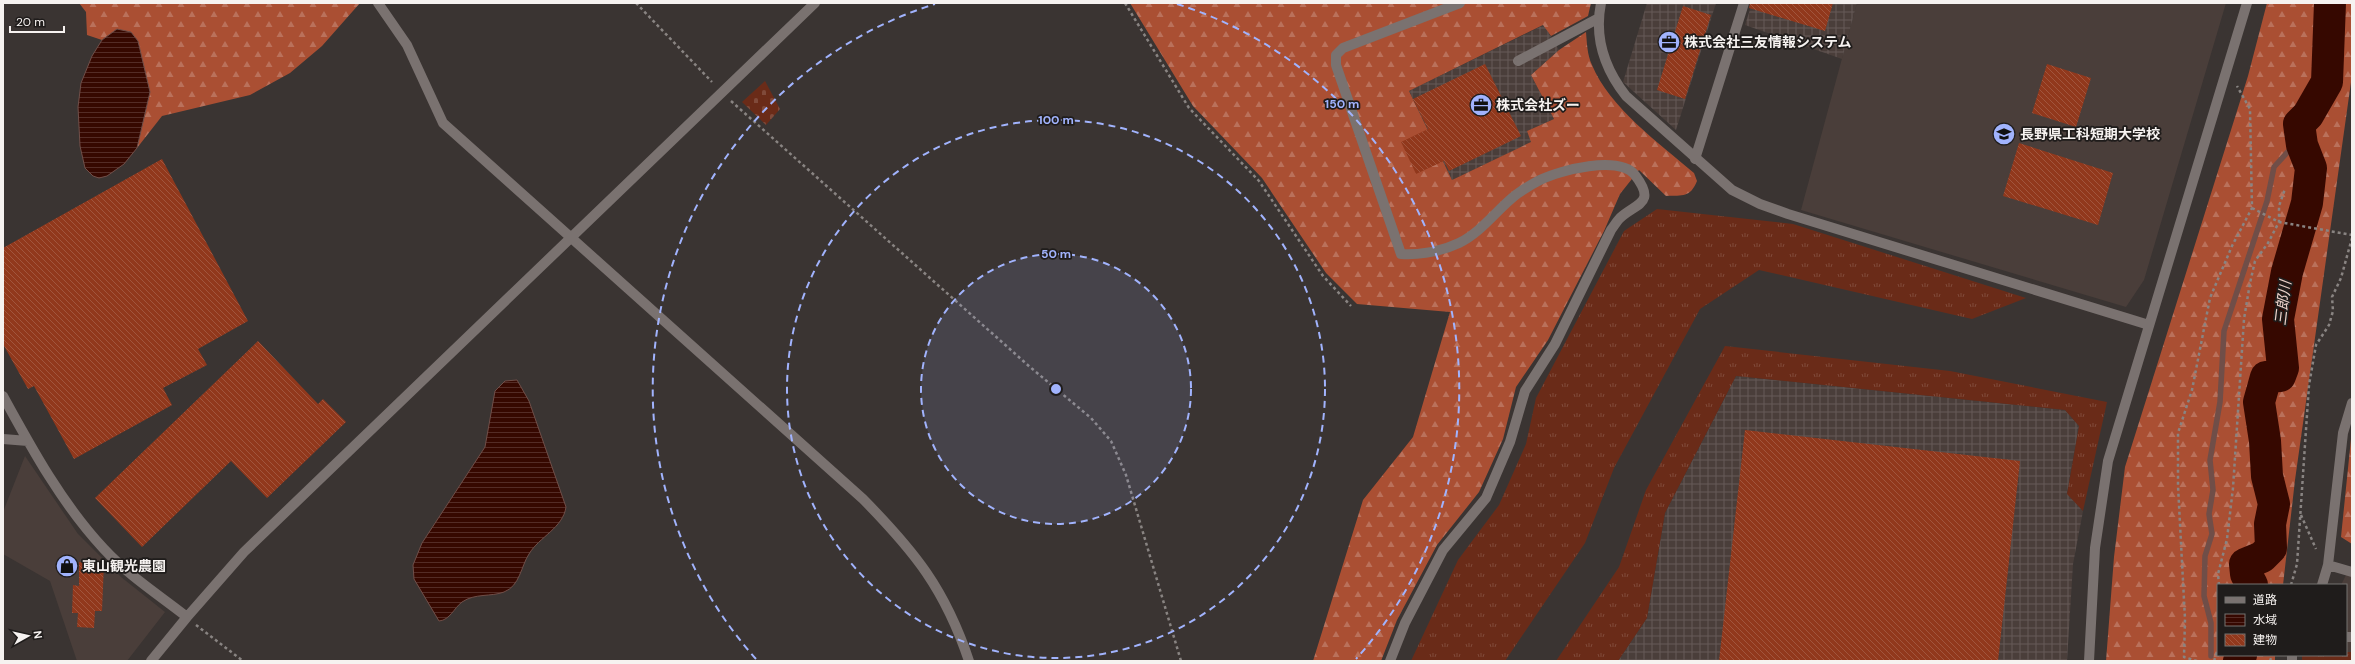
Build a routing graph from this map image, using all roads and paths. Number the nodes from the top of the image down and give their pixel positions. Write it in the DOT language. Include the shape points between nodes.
graph roads {
  1 [pos="378,3"];
  2 [pos="636,3"];
  3 [pos="815,3"];
  4 [pos="1125,3"];
  5 [pos="1460,3"];
  6 [pos="1601,3"];
  7 [pos="1744,3"];
  8 [pos="2247,3"];
  9 [pos="1599,18"];
  10 [pos="1518,61"];
  11 [pos="2226,68"];
  12 [pos="721,92"];
  13 [pos="1695,159"];
  14 [pos="2285,189"];
  15 [pos="2252,208"];
  16 [pos="2279,222"];
  17 [pos="2352,237"];
  18 [pos="569,238"];
  19 [pos="1351,306"];
  20 [pos="2149,325"];
  21 [pos="3,396"];
  22 [pos="2352,403"];
  23 [pos="3,439"];
  24 [pos="28,441"];
  25 [pos="2301,514"];
  26 [pos="2328,565"];
  27 [pos="2352,572"];
  28 [pos="2219,584"];
  29 [pos="2291,584"];
  30 [pos="2322,584"];
  31 [pos="186,617"];
  32 [pos="151,661"];
  33 [pos="243,661"];
  34 [pos="969,661"];
  35 [pos="1181,661"];
  36 [pos="1390,661"];
  37 [pos="2089,661"];
  38 [pos="2197,661"];
  1 -- 18 [label="street" via="407,46 443,123"];
  2 -- 12 [label="path"];
  3 -- 12 [label="street"];
  4 -- 19 [label="path" via="1189,108 1260,181 1323,276"];
  5 -- 36 [label="street" via="1342,48 1336,55 1336,65 1401,254 1416,255 1439,251 1461,242 1516,195 1541,179 1601,164 1621,165 1633,173 1641,183 1644,195 1640,206 1620,218 1611,230 1555,344 1525,391 1510,442 1486,498 1443,550 1405,623"];
  6 -- 9 [label="street"];
  7 -- 13 [label="street"];
  8 -- 11 [label="street"];
  9 -- 10 [label="street"];
  9 -- 13 [label="street" via="1599,36 1605,63 1612,79 1626,96"];
  11 -- 15 [label="path" via="2250,109"];
  11 -- 20 [label="street"];
  12 -- 18 [label="street"];
  12 -- 35 [label="path" via="1024,362 1091,418 1111,441 1126,475"];
  13 -- 20 [label="street" via="1732,190 1760,204"];
  14 -- 16 [label="path" via="2279,206"];
  15 -- 16 [label="path"];
  15 -- 38 [label="path" via="2232,246 2210,298 2192,390 2178,433 2184,656"];
  16 -- 17 [label="path"];
  16 -- 28 [label="path" via="2255,261 2244,319 2233,488 2228,539 2218,574"];
  17 -- 25 [label="path" via="2341,278 2332,297 2333,311 2329,325 2316,345 2309,385"];
  18 -- 31 [label="street" via="244,552"];
  18 -- 34 [label="street" via="863,499 903,540 935,583 958,629"];
  20 -- 37 [label="street" via="2108,461 2095,548"];
  21 -- 24 [label="street"];
  22 -- 26 [label="street" via="2343,433"];
  23 -- 24 [label="street"];
  24 -- 31 [label="street" via="66,501 105,550"];
  25 -- 26 [label="path" via="2319,557"];
  25 -- 29 [label="path" via="2297,564"];
  26 -- 27 [label="street"];
  26 -- 30 [label="street"];
  31 -- 32 [label="street"];
  31 -- 33 [label="path"];
}
